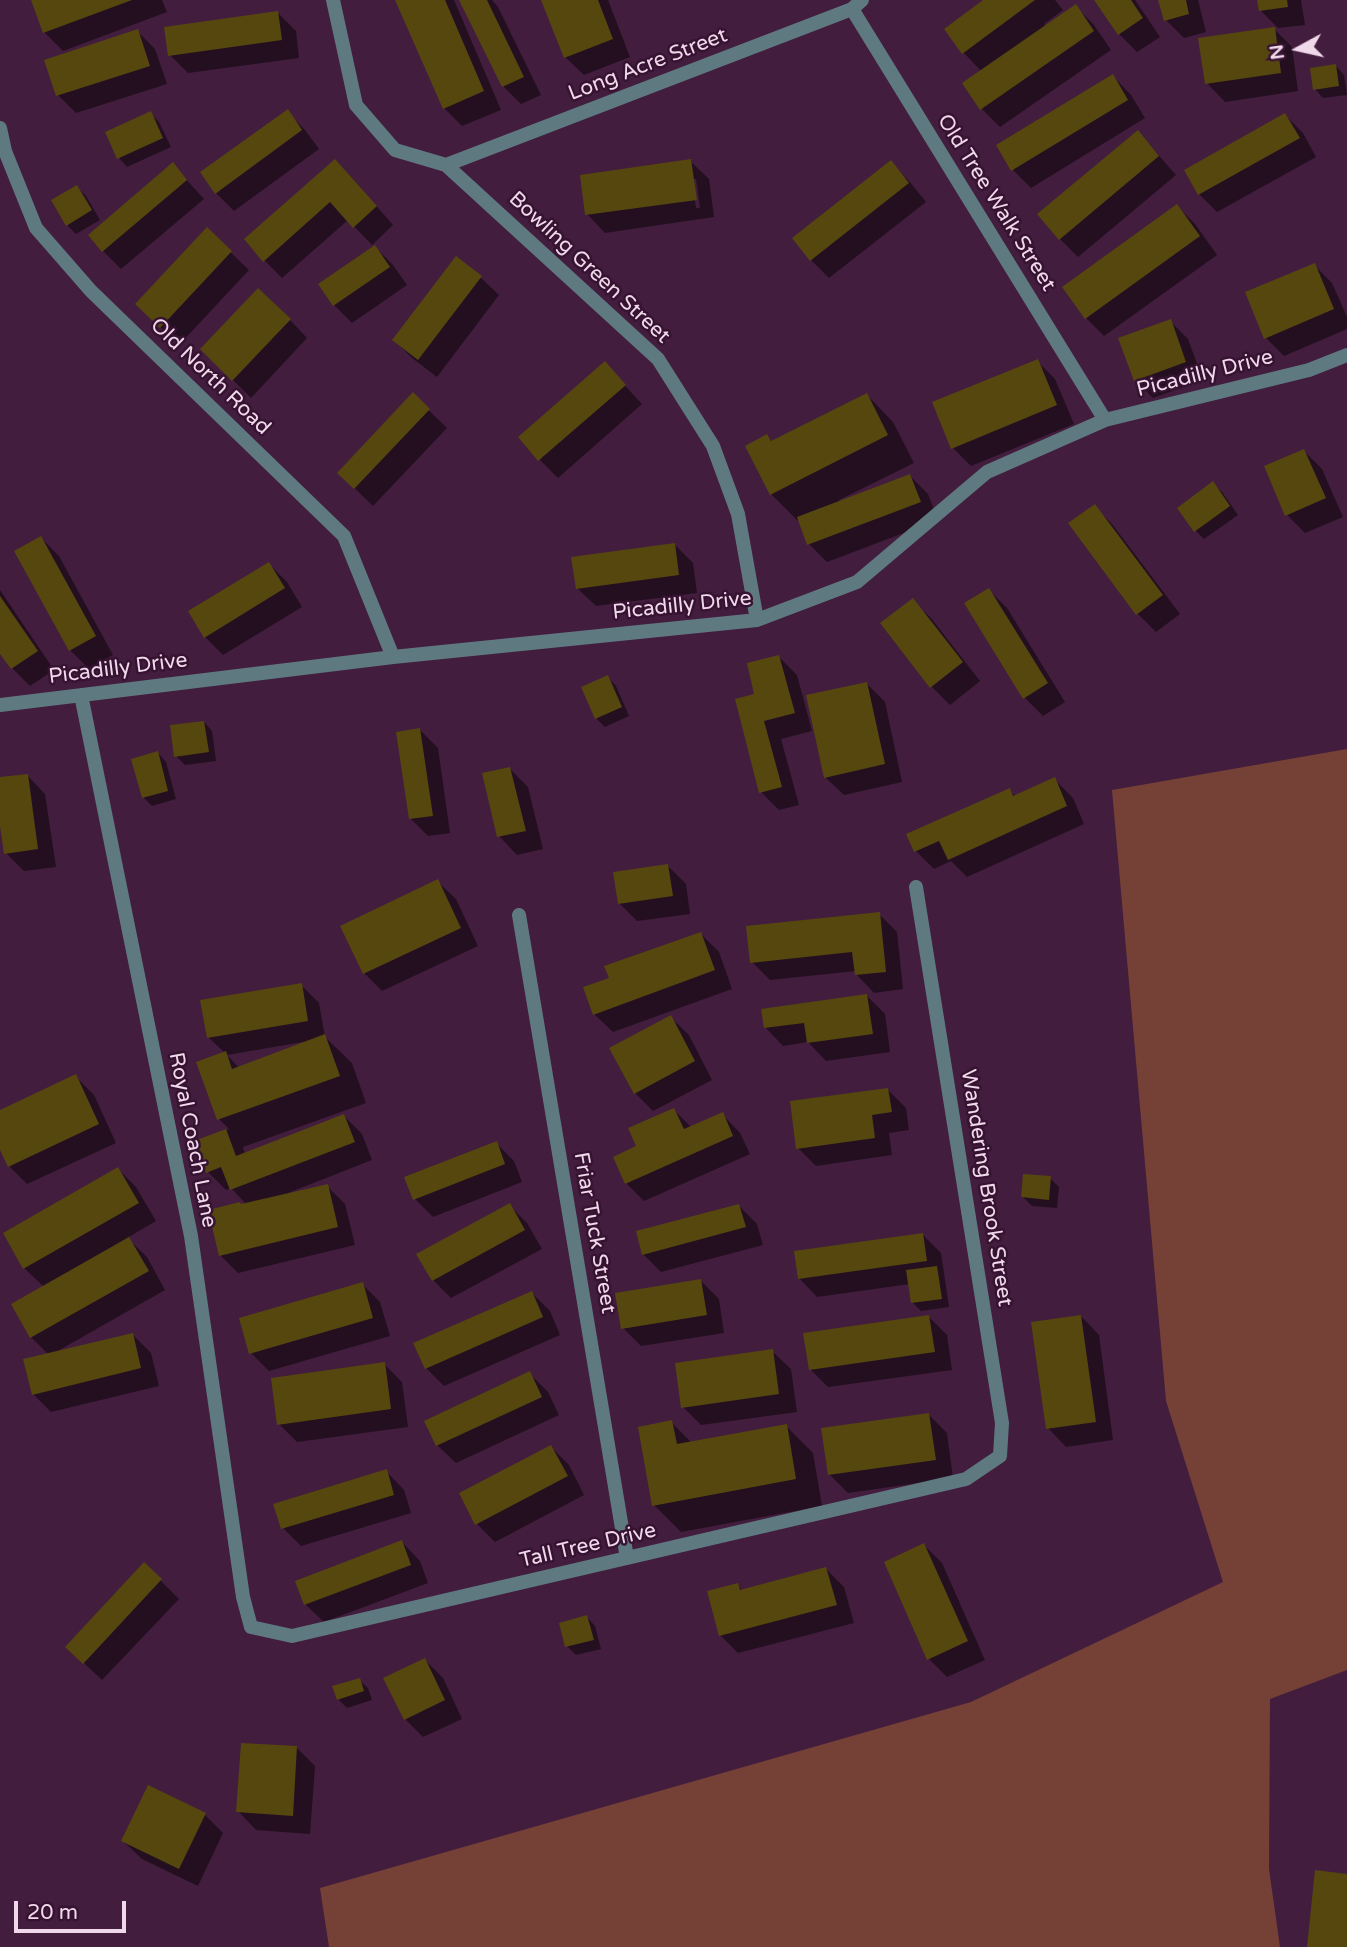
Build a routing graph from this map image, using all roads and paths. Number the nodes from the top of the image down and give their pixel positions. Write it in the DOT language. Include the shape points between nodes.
graph roads {
  1 [pos="332,0"];
  2 [pos="857,4"];
  3 [pos="0,128"];
  4 [pos="446,165"];
  5 [pos="1347,355"];
  6 [pos="1105,420"];
  7 [pos="757,620"];
  8 [pos="393,657"];
  9 [pos="81,695"];
  10 [pos="0,705"];
  11 [pos="916,887"];
  12 [pos="519,915"];
  13 [pos="965,1479"];
  14 [pos="627,1558"];
  15 [pos="243,1597"];
  1 -- 4 [label="street, Bowling Green Street" via="356,105 395,150"];
  2 -- 4 [label="street, Long Acre Street"];
  2 -- 6 [label="street, Old Tree Walk Street"];
  3 -- 8 [label="street, Old North Road" via="36,228 91,291 344,536"];
  4 -- 7 [label="street, Bowling Green Street" via="658,359 713,446 738,514"];
  5 -- 6 [label="street, Picadilly Drive" via="1309,370"];
  6 -- 7 [label="street, Picadilly Drive" via="986,472 857,582"];
  7 -- 8 [label="street, Picadilly Drive"];
  8 -- 9 [label="street, Picadilly Drive"];
  9 -- 10 [label="street, Picadilly Drive"];
  9 -- 15 [label="street, Royal Coach Lane" via="191,1236"];
  11 -- 13 [label="street, Wandering Brook Street" via="1002,1423 1000,1456"];
  12 -- 14 [label="street, Friar Tuck Street"];
  13 -- 14 [label="street, Tall Tree Drive"];
  14 -- 15 [label="street, Tall Tree Drive" via="292,1636 251,1627"];
}
